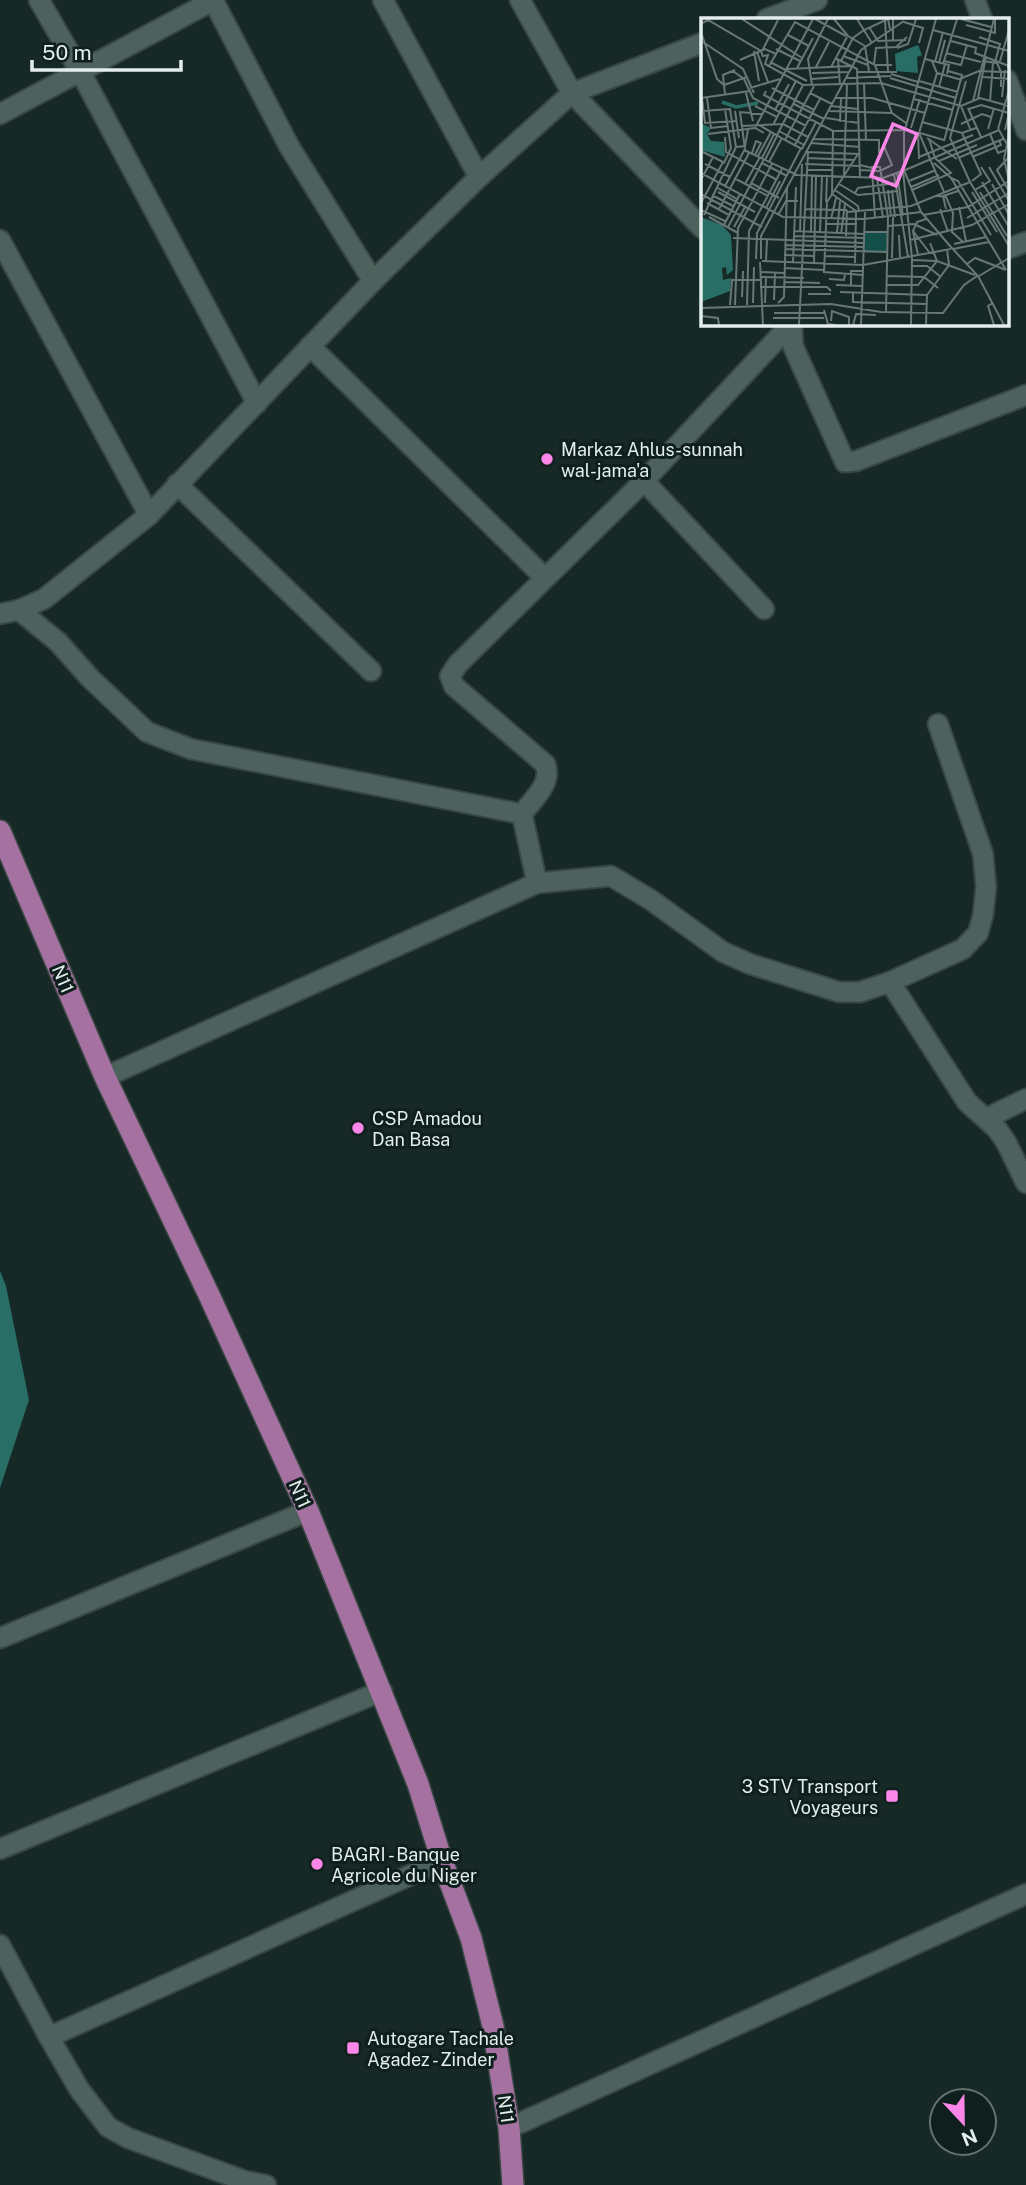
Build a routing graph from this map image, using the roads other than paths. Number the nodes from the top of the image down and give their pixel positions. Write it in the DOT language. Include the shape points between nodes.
graph roads {
  1 [pos="39,0"];
  2 [pos="213,0"];
  3 [pos="383,0"];
  4 [pos="520,0"];
  5 [pos="817,0"];
  6 [pos="975,0"];
  7 [pos="772,11"];
  8 [pos="982,18"];
  9 [pos="701,43"];
  10 [pos="80,71"];
  11 [pos="1009,82"];
  12 [pos="572,93"];
  13 [pos="1022,104"];
  14 [pos="0,114"];
  15 [pos="1026,130"];
  16 [pos="479,177"];
  17 [pos="701,227"];
  18 [pos="0,240"];
  19 [pos="1026,242"];
  20 [pos="1009,248"];
  21 [pos="373,281"];
  22 [pos="790,326"];
  23 [pos="792,326"];
  24 [pos="310,346"];
  25 [pos="1026,395"];
  26 [pos="257,403"];
  27 [pos="644,481"];
  28 [pos="177,484"];
  29 [pos="149,515"];
  30 [pos="545,578"];
  31 [pos="764,609"];
  32 [pos="9,612"];
  33 [pos="371,671"];
  34 [pos="937,724"];
  35 [pos="522,814"];
  36 [pos="0,831"];
  37 [pos="537,883"];
  38 [pos="890,982"];
  39 [pos="105,1077"];
  40 [pos="1026,1099"];
  41 [pos="986,1118"];
  42 [pos="1026,1183"];
  43 [pos="308,1511"];
  44 [pos="0,1638"];
  45 [pos="382,1691"];
  46 [pos="0,1849"];
  47 [pos="442,1861"];
  48 [pos="1026,1894"];
  49 [pos="0,1945"];
  50 [pos="48,2037"];
  51 [pos="509,2128"];
  52 [pos="266,2185"];
  53 [pos="513,2185"];
  1 -- 10 [label="street"];
  2 -- 10 [label="street"];
  2 -- 21 [label="street" via="289,145"];
  3 -- 16 [label="street"];
  4 -- 12 [label="street"];
  5 -- 7 [label="street"];
  6 -- 8 [label="street"];
  9 -- 12 [label="street"];
  10 -- 14 [label="street"];
  10 -- 26 [label="street"];
  11 -- 13 [label="street"];
  12 -- 16 [label="street"];
  12 -- 17 [label="street"];
  13 -- 15 [label="street"];
  16 -- 21 [label="street"];
  18 -- 29 [label="street"];
  19 -- 20 [label="street"];
  21 -- 24 [label="street"];
  22 -- 27 [label="street"];
  23 -- 25 [label="street" via="793,346 845,462"];
  24 -- 26 [label="street"];
  24 -- 30 [label="street"];
  26 -- 28 [label="street"];
  27 -- 30 [label="street"];
  27 -- 31 [label="street"];
  28 -- 29 [label="street"];
  28 -- 33 [label="street"];
  29 -- 32 [label="street" via="55,592"];
  30 -- 35 [label="street" via="450,676 454,686 545,764 547,781"];
  32 -- 35 [label="street" via="58,642 147,732 191,748"];
  34 -- 38 [label="street" via="983,854 984,915 978,933 963,949"];
  35 -- 37 [label="street"];
  36 -- 39 [label="main road, N11"];
  37 -- 38 [label="street" via="611,876 750,964 839,992 860,992"];
  37 -- 39 [label="street"];
  38 -- 41 [label="street" via="967,1102"];
  39 -- 43 [label="main road, N11"];
  40 -- 41 [label="street"];
  41 -- 42 [label="street" via="1006,1142"];
  43 -- 44 [label="street"];
  43 -- 45 [label="main road, N11"];
  45 -- 46 [label="street"];
  45 -- 47 [label="main road, N11"];
  47 -- 50 [label="street"];
  47 -- 51 [label="main road, N11" via="471,1938 494,2026"];
  48 -- 51 [label="street"];
  49 -- 50 [label="street"];
  50 -- 52 [label="street" via="108,2127"];
  51 -- 53 [label="main road, N11"];
}
